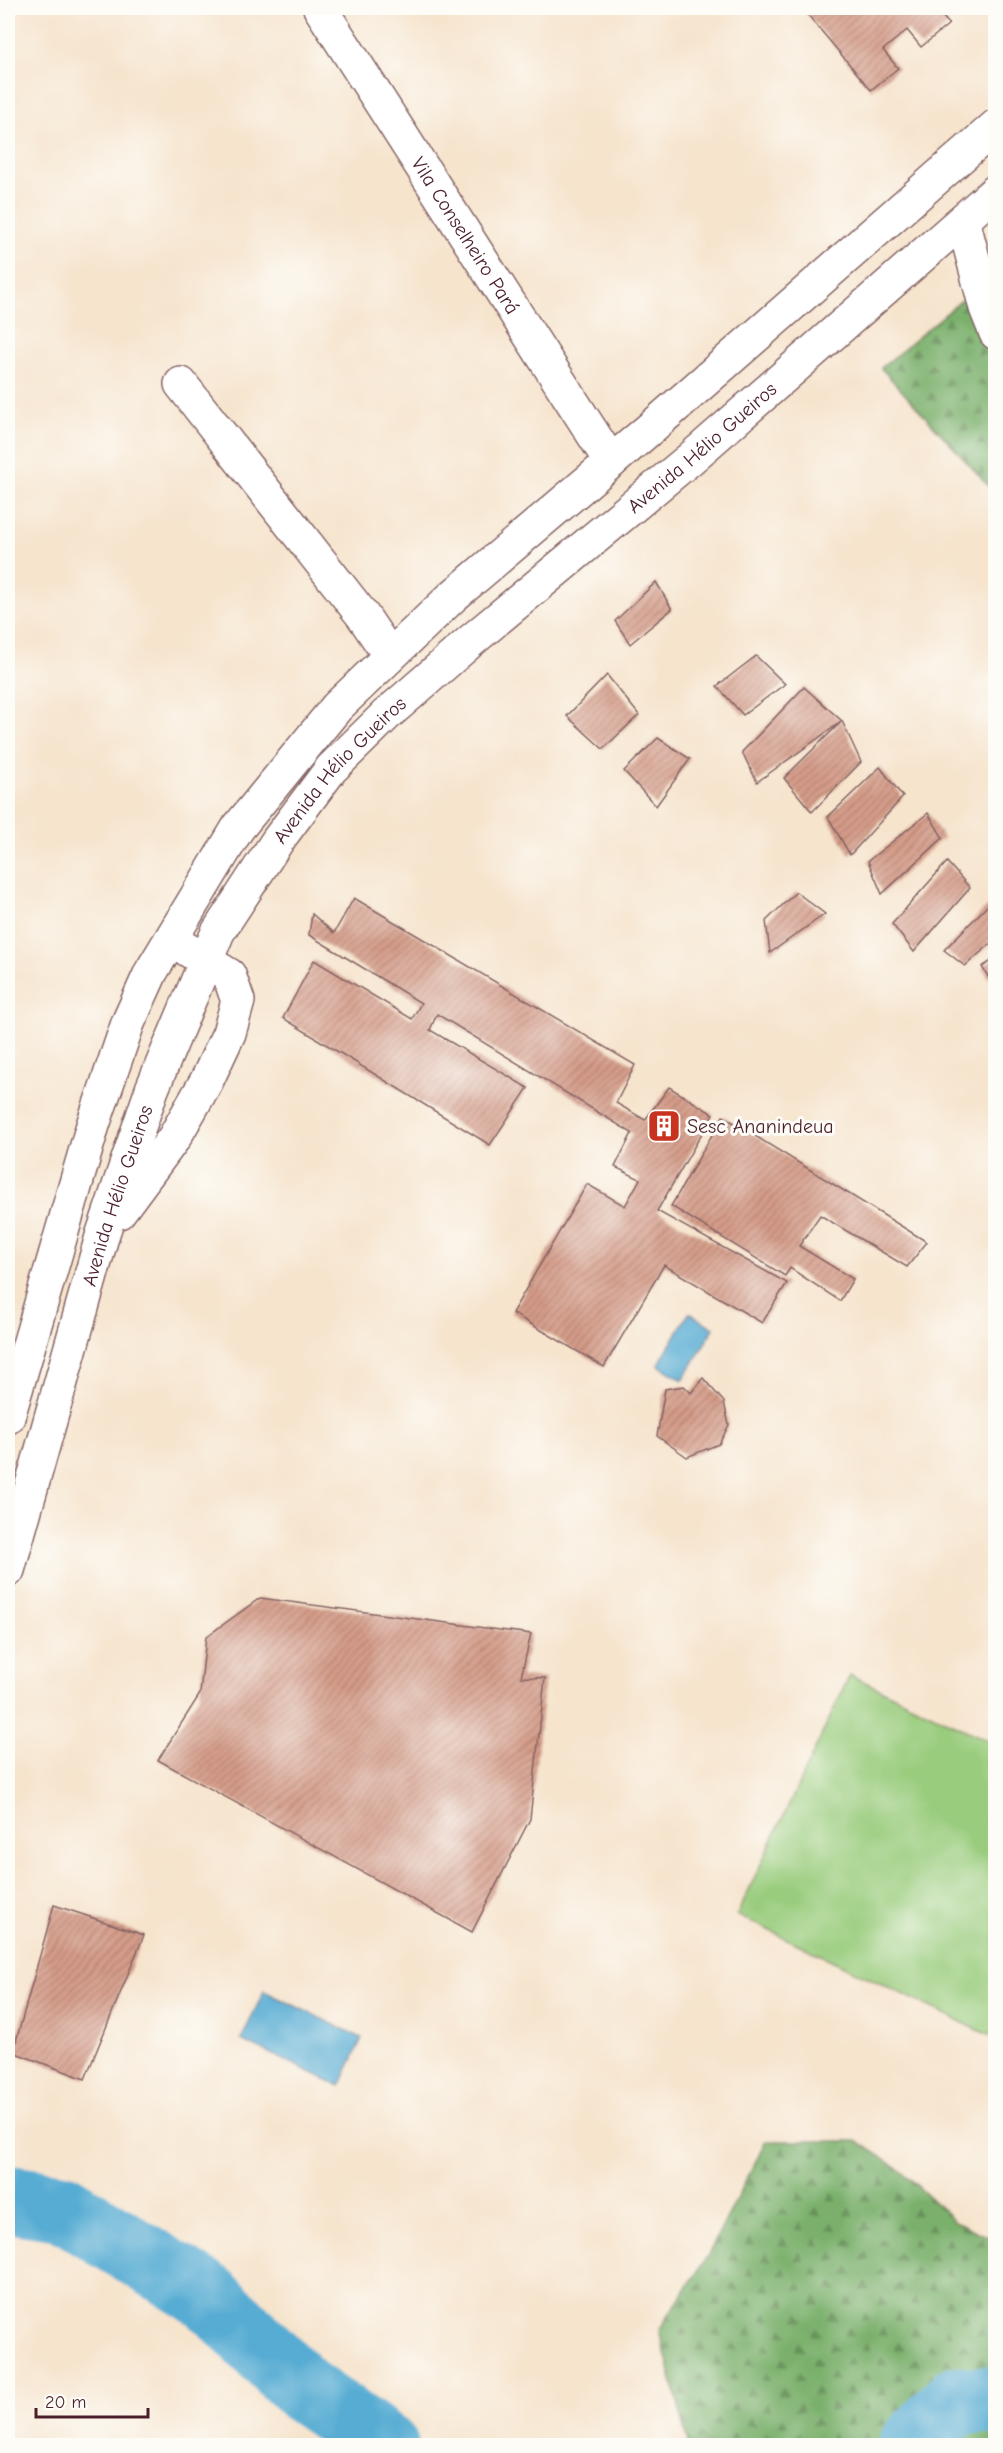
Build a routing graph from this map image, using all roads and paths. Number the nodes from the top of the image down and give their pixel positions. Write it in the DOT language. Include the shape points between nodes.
graph roads {
  1 [pos="320,8"];
  2 [pos="996,126"];
  3 [pos="996,191"];
  4 [pos="963,220"];
  5 [pos="996,333"];
  6 [pos="181,384"];
  7 [pos="611,462"];
  8 [pos="390,656"];
  9 [pos="170,939"];
  10 [pos="205,961"];
  11 [pos="103,1233"];
  12 [pos="8,1416"];
  13 [pos="8,1570"];
  1 -- 7 [label="main road, Vila Conselheiro Pará"];
  2 -- 7 [label="main road, Avenida Hélio Gueiros"];
  3 -- 4 [label="main road, Avenida Hélio Gueiros"];
  4 -- 5 [label="main road"];
  4 -- 10 [label="main road, Avenida Hélio Gueiros" via="690,459 386,715 331,769 278,840 218,932"];
  6 -- 8 [label="main road"];
  7 -- 8 [label="main road, Avenida Hélio Gueiros" via="452,597"];
  8 -- 9 [label="main road, Avenida Hélio Gueiros" via="337,707 238,828"];
  9 -- 10 [label="main road"];
  9 -- 12 [label="main road, Avenida Hélio Gueiros" via="128,1023 101,1102"];
  10 -- 11 [label="main road, Avenida Hélio Gueiros" via="152,1089"];
  10 -- 11 [label="main road" via="229,975 238,1001 229,1033 174,1138"];
  11 -- 13 [label="main road, Avenida Hélio Gueiros"];
}
